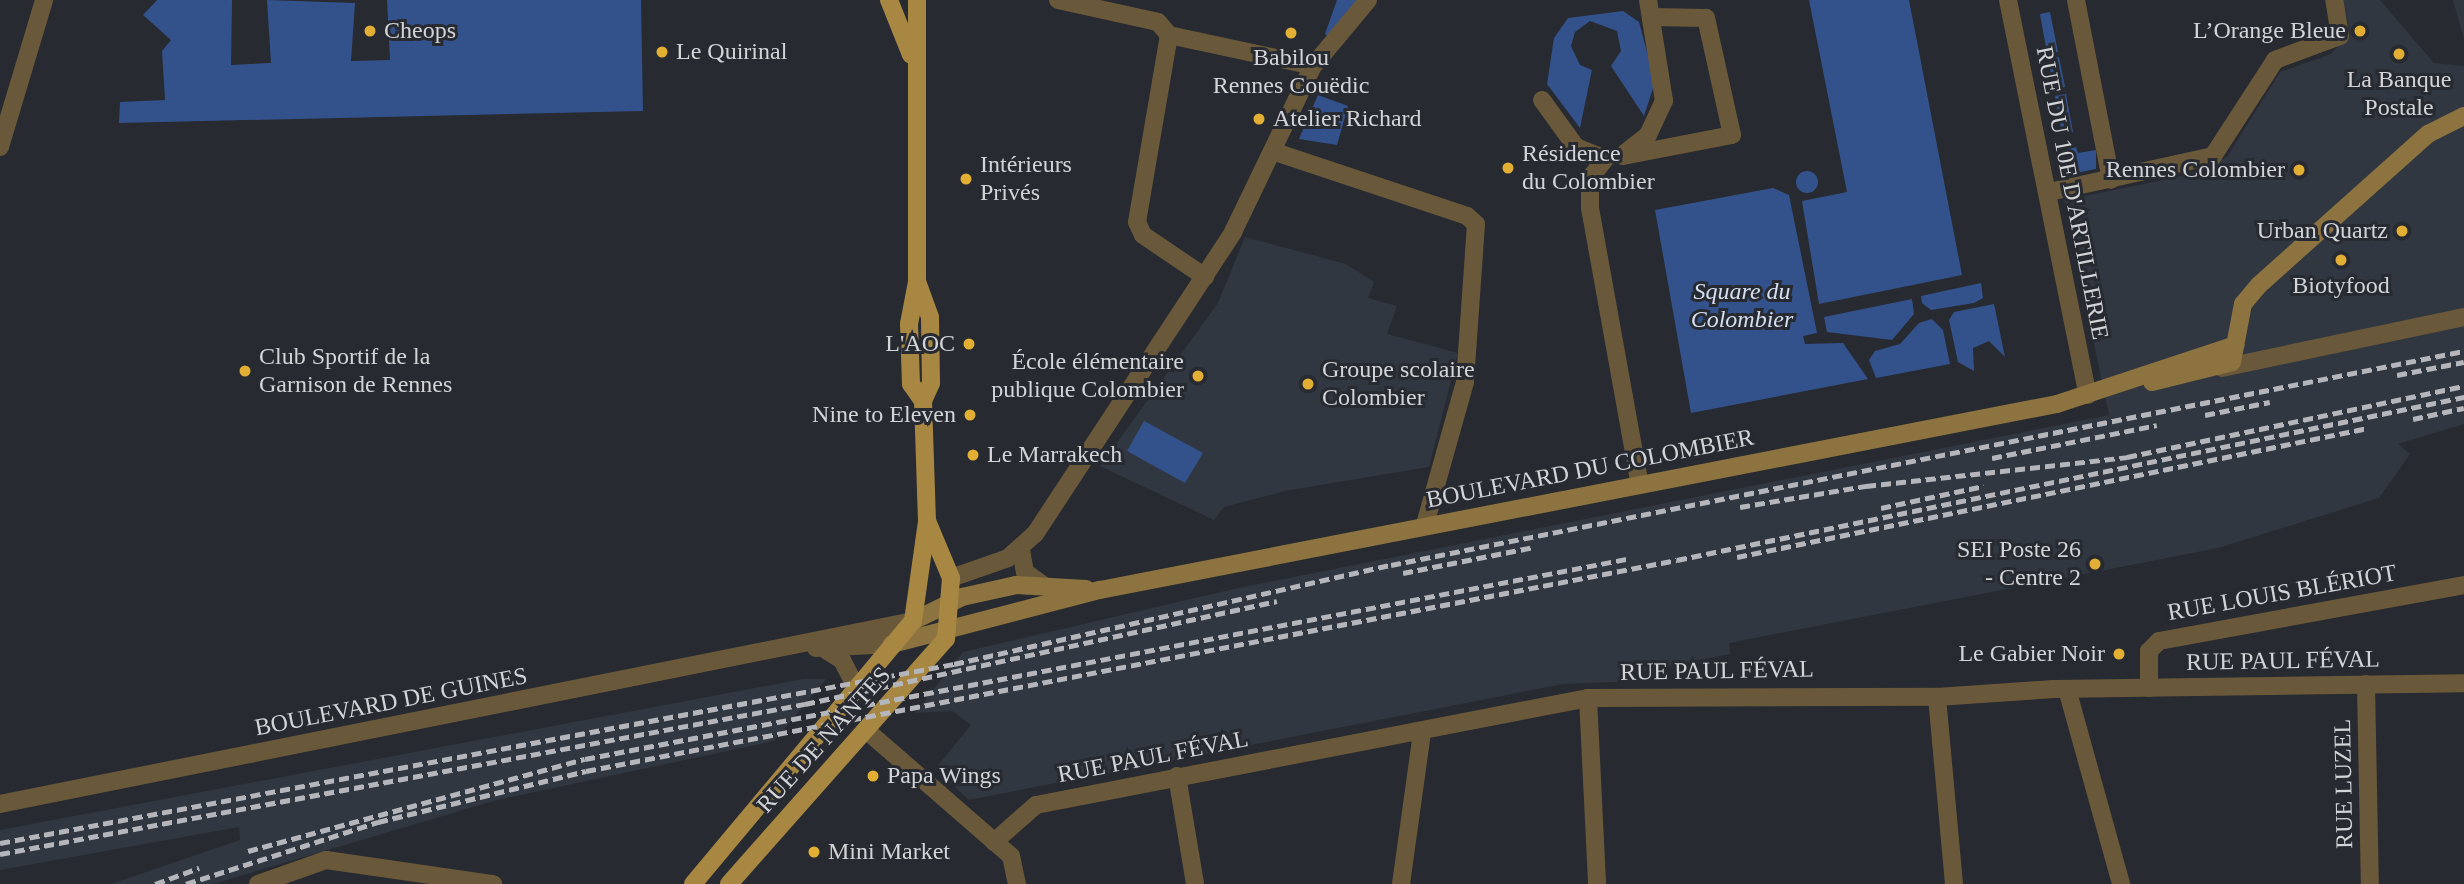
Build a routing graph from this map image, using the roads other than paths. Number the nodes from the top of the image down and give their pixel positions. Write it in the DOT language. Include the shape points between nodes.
graph roads {
  1 [pos="44,0"];
  2 [pos="889,0"];
  3 [pos="917,0"];
  4 [pos="1058,0"];
  5 [pos="1368,0"];
  6 [pos="2008,0"];
  7 [pos="2076,0"];
  8 [pos="2334,0"];
  9 [pos="1651,8"];
  10 [pos="1169,34"];
  11 [pos="912,58"];
  12 [pos="1313,66"];
  13 [pos="1542,100"];
  14 [pos="2464,116"];
  15 [pos="0,147"];
  16 [pos="1275,152"];
  17 [pos="1614,157"];
  18 [pos="2111,180"];
  19 [pos="2049,192"];
  20 [pos="1205,276"];
  21 [pos="2464,317"];
  22 [pos="2235,345"];
  23 [pos="2222,368"];
  24 [pos="2088,395"];
  25 [pos="1639,481"];
  26 [pos="927,521"];
  27 [pos="1425,524"];
  28 [pos="1021,550"];
  29 [pos="951,578"];
  30 [pos="2464,585"];
  31 [pos="1044,586"];
  32 [pos="1100,590"];
  33 [pos="952,603"];
  34 [pos="913,621"];
  35 [pos="951,626"];
  36 [pos="892,644"];
  37 [pos="822,648"];
  38 [pos="792,650"];
  39 [pos="2464,683"];
  40 [pos="2367,684"];
  41 [pos="856,688"];
  42 [pos="2149,688"];
  43 [pos="2067,689"];
  44 [pos="1937,697"];
  45 [pos="1588,698"];
  46 [pos="866,730"];
  47 [pos="1422,732"];
  48 [pos="1177,776"];
  49 [pos="0,804"];
  50 [pos="994,842"];
  51 [pos="733,883"];
  52 [pos="258,884"];
  53 [pos="493,884"];
  54 [pos="693,884"];
  55 [pos="1017,884"];
  56 [pos="1195,884"];
  57 [pos="1401,884"];
  58 [pos="1597,884"];
  59 [pos="1954,884"];
  60 [pos="2120,884"];
  61 [pos="2370,884"];
  1 -- 15 [label="street"];
  2 -- 11 [label="main road"];
  3 -- 11 [label="main road"];
  4 -- 10 [label="street" via="1158,22"];
  5 -- 12 [label="street"];
  6 -- 19 [label="street, RUE DU 10E D'ARTILLERIE"];
  7 -- 18 [label="street"];
  8 -- 18 [label="street" via="2340,36 2275,60 2216,153"];
  9 -- 17 [label="street" via="1664,101 1648,135"];
  9 -- 17 [label="street" via="1697,20 1732,135"];
  10 -- 12 [label="street"];
  10 -- 20 [label="street" via="1137,222 1143,235"];
  11 -- 26 [label="main road" via="917,282 911,384 923,401"];
  12 -- 16 [label="street"];
  13 -- 17 [label="street" via="1576,147"];
  14 -- 22 [label="main road" via="2428,134 2259,285 2243,304"];
  16 -- 20 [label="street"];
  16 -- 27 [label="street" via="1467,216 1476,224 1465,382"];
  17 -- 25 [label="street" via="1590,177 1590,208"];
  18 -- 19 [label="street"];
  19 -- 24 [label="street, RUE DU 10E D'ARTILLERIE"];
  20 -- 28 [label="street"];
  21 -- 23 [label="street"];
  22 -- 23 [label="main road" via="2232,362"];
  22 -- 24 [label="main road, BOULEVARD DU COLOMBIER"];
  23 -- 24 [label="main road, BOULEVARD DU COLOMBIER"];
  24 -- 25 [label="main road, BOULEVARD DU COLOMBIER"];
  25 -- 27 [label="main road, BOULEVARD DU COLOMBIER"];
  26 -- 29 [label="main road"];
  26 -- 34 [label="main road"];
  27 -- 32 [label="main road, BOULEVARD DU COLOMBIER"];
  28 -- 29 [label="street"];
  28 -- 31 [label="street" via="1025,572"];
  29 -- 33 [label="main road"];
  30 -- 42 [label="street, RUE LOUIS BLÉRIOT" via="2159,641 2148,651"];
  31 -- 32 [label="main road, BOULEVARD DU COLOMBIER"];
  31 -- 33 [label="main road, BOULEVARD DU COLOMBIER" via="1016,585"];
  32 -- 35 [label="main road, BOULEVARD DU COLOMBIER"];
  33 -- 34 [label="main road, BOULEVARD DU COLOMBIER"];
  33 -- 35 [label="main road"];
  34 -- 36 [label="main road, RUE DE NANTES"];
  34 -- 38 [label="street, BOULEVARD DE GUINES"];
  35 -- 36 [label="main road, BOULEVARD DU COLOMBIER"];
  35 -- 46 [label="main road, RUE DE NANTES"];
  36 -- 37 [label="street, BOULEVARD DE GUINES"];
  36 -- 41 [label="main road, RUE DE NANTES"];
  37 -- 38 [label="street, BOULEVARD DE GUINES"];
  37 -- 41 [label="street" via="842,660"];
  38 -- 49 [label="street, BOULEVARD DE GUINES"];
  39 -- 40 [label="street, RUE PAUL FÉVAL"];
  40 -- 42 [label="street, RUE PAUL FÉVAL"];
  40 -- 61 [label="street, RUE LUZEL"];
  41 -- 54 [label="main road, RUE DE NANTES"];
  42 -- 43 [label="street, RUE PAUL FÉVAL"];
  43 -- 44 [label="street, RUE PAUL FÉVAL"];
  43 -- 60 [label="street"];
  44 -- 45 [label="street, RUE PAUL FÉVAL"];
  44 -- 59 [label="street"];
  45 -- 47 [label="street, RUE PAUL FÉVAL"];
  45 -- 58 [label="street"];
  46 -- 50 [label="street"];
  46 -- 51 [label="main road, RUE DE NANTES"];
  47 -- 48 [label="street, RUE PAUL FÉVAL"];
  47 -- 57 [label="street"];
  48 -- 50 [label="street, RUE PAUL FÉVAL" via="1036,805"];
  48 -- 56 [label="street"];
  50 -- 55 [label="street" via="1016,864"];
  52 -- 53 [label="street" via="326,860"];
}
